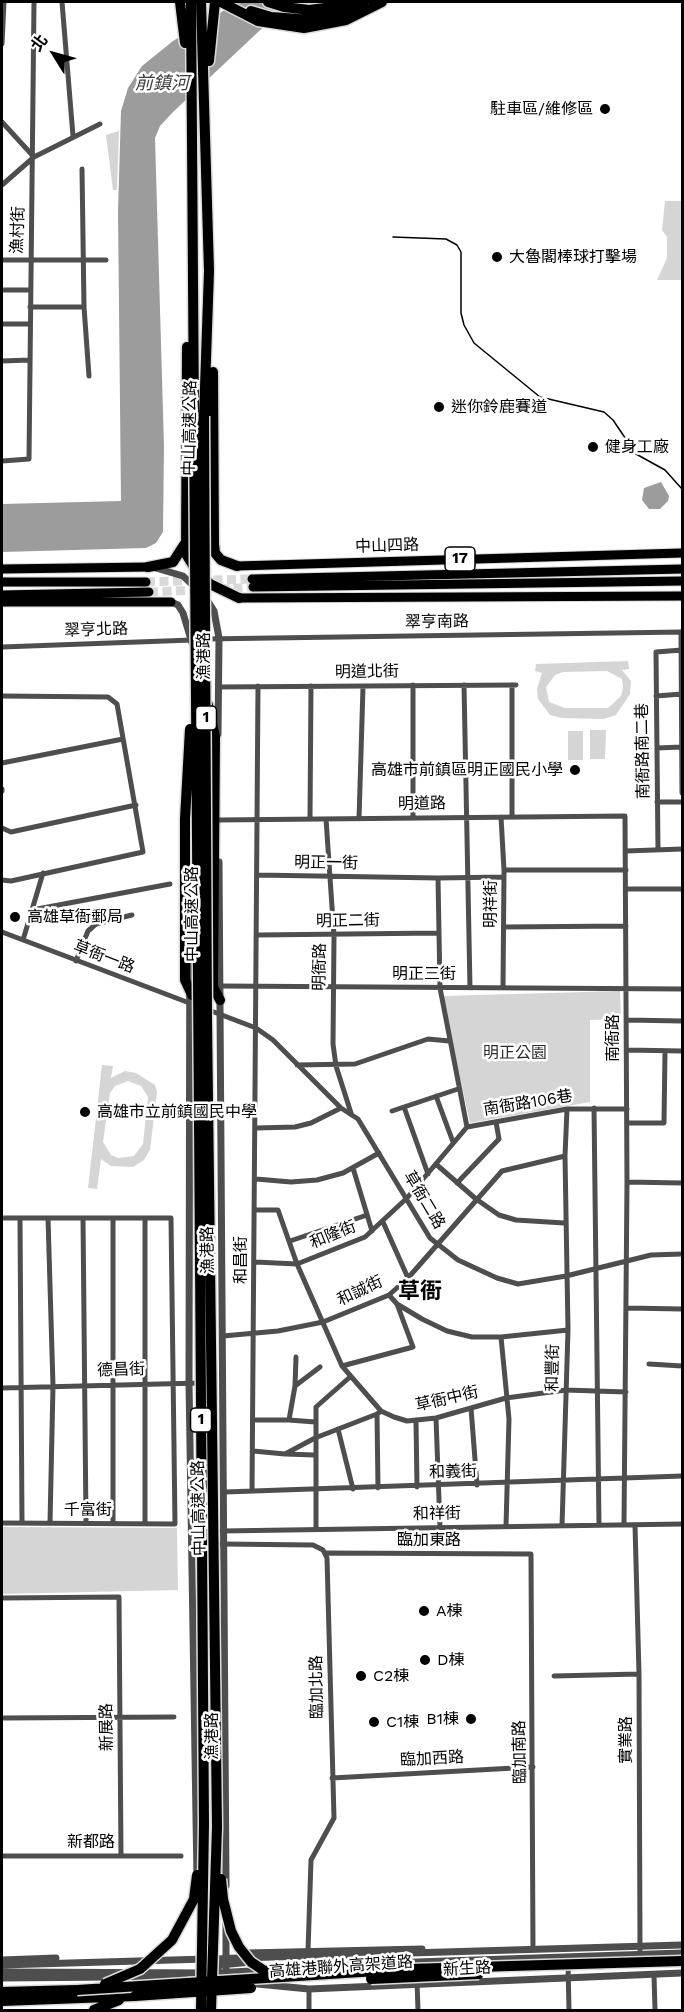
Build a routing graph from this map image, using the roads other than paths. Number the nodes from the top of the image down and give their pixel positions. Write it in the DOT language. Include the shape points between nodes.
graph roads {
  1 [pos="4,2"];
  2 [pos="34,2"];
  3 [pos="62,2"];
  4 [pos="180,2"];
  5 [pos="191,2"];
  6 [pos="201,2"];
  7 [pos="232,2"];
  8 [pos="268,2"];
  9 [pos="344,2"];
  10 [pos="363,2"];
  11 [pos="382,2"];
  12 [pos="217,4"];
  13 [pos="2,44"];
  14 [pos="190,78"];
  15 [pos="205,82"];
  16 [pos="2,122"];
  17 [pos="100,124"];
  18 [pos="73,136"];
  19 [pos="34,157"];
  20 [pos="82,169"];
  21 [pos="2,185"];
  22 [pos="2,260"];
  23 [pos="30,260"];
  24 [pos="82,260"];
  25 [pos="106,260"];
  26 [pos="210,271"];
  27 [pos="192,281"];
  28 [pos="2,290"];
  29 [pos="30,290"];
  30 [pos="30,307"];
  31 [pos="84,308"];
  32 [pos="2,324"];
  33 [pos="30,324"];
  34 [pos="30,360"];
  35 [pos="2,361"];
  36 [pos="89,376"];
  37 [pos="199,417"];
  38 [pos="2,461"];
  39 [pos="185,542"];
  40 [pos="682,553"];
  41 [pos="237,566"];
  42 [pos="148,567"];
  43 [pos="682,568"];
  44 [pos="2,569"];
  45 [pos="682,581"];
  46 [pos="2,582"];
  47 [pos="146,582"];
  48 [pos="149,592"];
  49 [pos="2,595"];
  50 [pos="682,596"];
  51 [pos="239,598"];
  52 [pos="2,602"];
  53 [pos="171,602"];
  54 [pos="682,632"];
  55 [pos="219,638"];
  56 [pos="192,640"];
  57 [pos="2,647"];
  58 [pos="682,650"];
  59 [pos="413,685"];
  60 [pos="464,685"];
  61 [pos="258,686"];
  62 [pos="311,686"];
  63 [pos="218,687"];
  64 [pos="363,687"];
  65 [pos="201,693"];
  66 [pos="682,694"];
  67 [pos="2,696"];
  68 [pos="656,696"];
  69 [pos="123,740"];
  70 [pos="682,747"];
  71 [pos="657,748"];
  72 [pos="2,763"];
  73 [pos="682,793"];
  74 [pos="657,802"];
  75 [pos="682,802"];
  76 [pos="136,805"];
  77 [pos="626,816"];
  78 [pos="468,817"];
  79 [pos="501,817"];
  80 [pos="512,817"];
  81 [pos="413,818"];
  82 [pos="310,819"];
  83 [pos="326,819"];
  84 [pos="359,819"];
  85 [pos="219,820"];
  86 [pos="257,820"];
  87 [pos="2,828"];
  88 [pos="682,849"];
  89 [pos="657,850"];
  90 [pos="626,851"];
  91 [pos="626,870"];
  92 [pos="43,873"];
  93 [pos="504,874"];
  94 [pos="257,875"];
  95 [pos="329,877"];
  96 [pos="469,877"];
  97 [pos="438,878"];
  98 [pos="2,880"];
  99 [pos="170,884"];
  100 [pos="626,889"];
  101 [pos="682,889"];
  102 [pos="32,910"];
  103 [pos="132,915"];
  104 [pos="504,927"];
  105 [pos="626,927"];
  106 [pos="2,932"];
  107 [pos="438,933"];
  108 [pos="258,935"];
  109 [pos="334,936"];
  110 [pos="23,940"];
  111 [pos="76,961"];
  112 [pos="221,986"];
  113 [pos="257,987"];
  114 [pos="333,987"];
  115 [pos="440,988"];
  116 [pos="470,988"];
  117 [pos="503,988"];
  118 [pos="626,989"];
  119 [pos="682,990"];
  120 [pos="220,1000"];
  121 [pos="194,1002"];
  122 [pos="220,1015"];
  123 [pos="627,1020"];
  124 [pos="682,1021"];
  125 [pos="256,1028"];
  126 [pos="449,1041"];
  127 [pos="627,1050"];
  128 [pos="665,1051"];
  129 [pos="682,1051"];
  130 [pos="297,1065"];
  131 [pos="336,1066"];
  132 [pos="458,1089"];
  133 [pos="436,1096"];
  134 [pos="404,1107"];
  135 [pos="340,1108"];
  136 [pos="594,1108"];
  137 [pos="567,1109"];
  138 [pos="627,1109"];
  139 [pos="392,1111"];
  140 [pos="351,1113"];
  141 [pos="496,1122"];
  142 [pos="627,1123"];
  143 [pos="467,1127"];
  144 [pos="256,1128"];
  145 [pos="453,1142"];
  146 [pos="379,1153"];
  147 [pos="565,1156"];
  148 [pos="437,1165"];
  149 [pos="353,1168"];
  150 [pos="428,1174"];
  151 [pos="256,1179"];
  152 [pos="627,1182"];
  153 [pos="682,1182"];
  154 [pos="457,1183"];
  155 [pos="407,1198"];
  156 [pos="476,1199"];
  157 [pos="255,1210"];
  158 [pos="367,1215"];
  159 [pos="2,1218"];
  160 [pos="20,1218"];
  161 [pos="48,1218"];
  162 [pos="83,1218"];
  163 [pos="113,1218"];
  164 [pos="145,1218"];
  165 [pos="383,1222"];
  166 [pos="564,1223"];
  167 [pos="372,1231"];
  168 [pos="290,1241"];
  169 [pos="437,1245"];
  170 [pos="682,1254"];
  171 [pos="627,1261"];
  172 [pos="255,1262"];
  173 [pos="297,1264"];
  174 [pos="595,1269"];
  175 [pos="566,1276"];
  176 [pos="408,1278"];
  177 [pos="389,1295"];
  178 [pos="397,1304"];
  179 [pos="627,1308"];
  180 [pos="682,1309"];
  181 [pos="323,1322"];
  182 [pos="568,1330"];
  183 [pos="254,1333"];
  184 [pos="223,1336"];
  185 [pos="501,1337"];
  186 [pos="296,1358"];
  187 [pos="649,1364"];
  188 [pos="342,1366"];
  189 [pos="682,1366"];
  190 [pos="320,1367"];
  191 [pos="350,1377"];
  192 [pos="172,1382"];
  193 [pos="189,1382"];
  194 [pos="145,1383"];
  195 [pos="113,1384"];
  196 [pos="82,1385"];
  197 [pos="223,1385"];
  198 [pos="52,1386"];
  199 [pos="295,1386"];
  200 [pos="20,1387"];
  201 [pos="2,1388"];
  202 [pos="566,1390"];
  203 [pos="598,1390"];
  204 [pos="626,1392"];
  205 [pos="506,1398"];
  206 [pos="471,1408"];
  207 [pos="379,1413"];
  208 [pos="436,1418"];
  209 [pos="253,1420"];
  210 [pos="289,1420"];
  211 [pos="416,1420"];
  212 [pos="315,1422"];
  213 [pos="338,1429"];
  214 [pos="315,1438"];
  215 [pos="253,1451"];
  216 [pos="285,1454"];
  217 [pos="314,1455"];
  218 [pos="682,1476"];
  219 [pos="624,1479"];
  220 [pos="599,1480"];
  221 [pos="563,1482"];
  222 [pos="507,1484"];
  223 [pos="477,1485"];
  224 [pos="439,1486"];
  225 [pos="417,1487"];
  226 [pos="378,1488"];
  227 [pos="352,1489"];
  228 [pos="315,1490"];
  229 [pos="225,1491"];
  230 [pos="252,1491"];
  231 [pos="2,1523"];
  232 [pos="22,1523"];
  233 [pos="50,1523"];
  234 [pos="86,1523"];
  235 [pos="113,1523"];
  236 [pos="145,1523"];
  237 [pos="682,1524"];
  238 [pos="599,1525"];
  239 [pos="624,1525"];
  240 [pos="635,1525"];
  241 [pos="506,1526"];
  242 [pos="562,1526"];
  243 [pos="441,1527"];
  244 [pos="316,1529"];
  245 [pos="191,1530"];
  246 [pos="224,1531"];
  247 [pos="191,1544"];
  248 [pos="224,1544"];
  249 [pos="326,1553"];
  250 [pos="531,1554"];
  251 [pos="2,1598"];
  252 [pos="639,1674"];
  253 [pos="554,1676"];
  254 [pos="120,1717"];
  255 [pos="174,1717"];
  256 [pos="2,1718"];
  257 [pos="533,1767"];
  258 [pos="332,1778"];
  259 [pos="204,1824"];
  260 [pos="218,1827"];
  261 [pos="2,1856"];
  262 [pos="121,1856"];
  263 [pos="181,1856"];
  264 [pos="682,1943"];
  265 [pos="640,1944"];
  266 [pos="533,1948"];
  267 [pos="567,1950"];
  268 [pos="682,1953"];
  269 [pos="308,1954"];
  270 [pos="641,1954"];
  271 [pos="417,1955"];
  272 [pos="198,1956"];
  273 [pos="2,1960"];
  274 [pos="682,1961"];
  275 [pos="226,1962"];
  276 [pos="2,1965"];
  277 [pos="682,1967"];
  278 [pos="2,1972"];
  279 [pos="682,1973"];
  280 [pos="654,1975"];
  281 [pos="198,1976"];
  282 [pos="214,1977"];
  283 [pos="2,1978"];
  284 [pos="298,1978"];
  285 [pos="568,1978"];
  286 [pos="418,1985"];
  287 [pos="309,1989"];
  288 [pos="77,1990"];
  289 [pos="2,1992"];
  290 [pos="135,1996"];
  291 [pos="2,2001"];
  292 [pos="94,2010"];
  293 [pos="201,2010"];
  294 [pos="213,2010"];
  295 [pos="309,2010"];
  296 [pos="418,2010"];
  297 [pos="569,2010"];
  298 [pos="655,2010"];
  1 -- 13 [label="street"];
  2 -- 19 [label="street, 漁村街"];
  3 -- 18 [label="street"];
  4 -- 14 [label="highway"];
  5 -- 14 [label="highway, 中山高速公路 / 1"];
  6 -- 15 [label="highway, 中山高速公路 / 1"];
  7 -- 10 [label="highway" via="260,14 301,20 330,16"];
  8 -- 9 [label="highway" via="309,10"];
  11 -- 12 [label="highway" via="346,20 304,28 258,21"];
  12 -- 15 [label="highway"];
  14 -- 27 [label="highway, 中山高速公路 / 1"];
  15 -- 26 [label="highway, 中山高速公路 / 1"];
  16 -- 19 [label="street"];
  17 -- 18 [label="street"];
  18 -- 19 [label="street"];
  19 -- 21 [label="street"];
  19 -- 23 [label="street, 漁村街"];
  20 -- 24 [label="street"];
  22 -- 23 [label="street"];
  23 -- 24 [label="street"];
  23 -- 29 [label="street, 漁村街"];
  24 -- 25 [label="street"];
  24 -- 31 [label="street"];
  26 -- 37 [label="highway, 中山高速公路 / 1"];
  26 -- 41 [label="highway" via="214,544 221,560"];
  27 -- 37 [label="highway, 中山高速公路 / 1"];
  27 -- 39 [label="highway" via="185,369"];
  28 -- 29 [label="street"];
  29 -- 30 [label="street, 漁村街"];
  30 -- 31 [label="street"];
  30 -- 33 [label="street, 漁村街"];
  31 -- 36 [label="street"];
  32 -- 33 [label="street"];
  33 -- 34 [label="street, 漁村街"];
  34 -- 35 [label="street"];
  34 -- 38 [label="street, 漁村街" via="29,459"];
  37 -- 65 [label="highway, 中山高速公路 / 1, bridge"];
  39 -- 42 [label="highway" via="173,562"];
  39 -- 51 [label="highway" via="186,554 197,572 210,584"];
  40 -- 41 [label="main road, 中山四路 / 17"];
  42 -- 44 [label="main road"];
  42 -- 55 [label="street, 漁港路" via="183,576 200,592 214,611"];
  43 -- 45 [label="main road, 中山四路 / 17" via="252,583"];
  46 -- 47 [label="main road"];
  48 -- 49 [label="main road"];
  50 -- 51 [label="main road"];
  52 -- 53 [label="main road"];
  53 -- 56 [label="street, 漁港路" via="183,613"];
  54 -- 55 [label="street, 翠亨南路"];
  54 -- 58 [label="street"];
  55 -- 56 [label="street, 翠亨南路"];
  55 -- 63 [label="street, 漁港路"];
  56 -- 57 [label="street, 翠亨北路"];
  56 -- 121 [label="street, 漁港路"];
  58 -- 66 [label="street"];
  58 -- 68 [label="street, 南衙路南二巷" via="656,652"];
  59 -- 60 [label="street, 明道北街"];
  59 -- 64 [label="street, 明道北街"];
  59 -- 81 [label="street"];
  60 -- 78 [label="street"];
  60 -- 80 [label="street, 明道北街" via="514,685"];
  61 -- 62 [label="street, 明道北街"];
  61 -- 63 [label="street, 明道北街"];
  61 -- 86 [label="street"];
  62 -- 64 [label="street, 明道北街"];
  62 -- 82 [label="street"];
  63 -- 85 [label="street, 漁港路"];
  64 -- 84 [label="street"];
  65 -- 120 [label="highway, bridge" via="215,737 213,987"];
  65 -- 121 [label="highway, bridge" via="187,748 185,980"];
  65 -- 259 [label="highway, 中山高速公路 / 1, bridge"];
  65 -- 260 [label="highway, 中山高速公路 / 1, bridge"];
  66 -- 68 [label="street"];
  66 -- 70 [label="street"];
  67 -- 69 [label="street" via="108,697 117,704"];
  68 -- 71 [label="street, 南衙路南二巷"];
  69 -- 72 [label="street"];
  69 -- 76 [label="street"];
  70 -- 71 [label="street"];
  70 -- 73 [label="street"];
  71 -- 74 [label="street, 南衙路南二巷"];
  74 -- 75 [label="street"];
  74 -- 89 [label="street, 南衙路南二巷"];
  76 -- 87 [label="street" via="11,832"];
  76 -- 92 [label="street" via="143,852"];
  77 -- 80 [label="street, 明道路"];
  77 -- 90 [label="street, 南衙路"];
  78 -- 79 [label="street, 明道路"];
  78 -- 81 [label="street, 明道路"];
  78 -- 96 [label="street"];
  79 -- 80 [label="street, 明道路"];
  79 -- 93 [label="street"];
  81 -- 84 [label="street, 明道路"];
  82 -- 83 [label="street, 明道路"];
  82 -- 86 [label="street, 明道路"];
  83 -- 84 [label="street, 明道路"];
  83 -- 95 [label="street, 明衙路"];
  85 -- 86 [label="street, 明道路"];
  85 -- 112 [label="street, 漁港路"];
  86 -- 94 [label="street"];
  88 -- 89 [label="street"];
  89 -- 90 [label="street"];
  90 -- 91 [label="street, 南衙路"];
  91 -- 93 [label="street, 明祥街"];
  91 -- 100 [label="street, 南衙路"];
  92 -- 98 [label="street"];
  92 -- 102 [label="street"];
  93 -- 96 [label="street, 明正一街"];
  93 -- 104 [label="street, 明祥街"];
  94 -- 95 [label="street, 明正一街"];
  94 -- 108 [label="street"];
  95 -- 97 [label="street, 明正一街"];
  95 -- 109 [label="street, 明衙路"];
  96 -- 97 [label="street, 明正一街"];
  96 -- 116 [label="street"];
  97 -- 107 [label="street"];
  99 -- 102 [label="street"];
  100 -- 101 [label="street"];
  100 -- 105 [label="street, 南衙路"];
  102 -- 110 [label="street"];
  103 -- 111 [label="street" via="96,924 88,931"];
  104 -- 105 [label="street"];
  104 -- 117 [label="street, 明祥街"];
  105 -- 118 [label="street, 南衙路"];
  106 -- 110 [label="street, 草衙一路"];
  107 -- 109 [label="street, 明正二街"];
  107 -- 115 [label="street"];
  108 -- 109 [label="street, 明正二街"];
  108 -- 113 [label="street"];
  109 -- 114 [label="street, 明衙路"];
  110 -- 111 [label="street, 草衙一路"];
  111 -- 121 [label="street, 草衙一路"];
  112 -- 113 [label="street, 明正三街"];
  112 -- 120 [label="street, 漁港路"];
  113 -- 114 [label="street, 明正三街"];
  113 -- 125 [label="street"];
  114 -- 115 [label="street, 明正三街"];
  114 -- 131 [label="street, 明衙路"];
  115 -- 116 [label="street, 明正三街"];
  115 -- 126 [label="street, 南衙路106巷"];
  116 -- 117 [label="street, 明正三街"];
  117 -- 118 [label="street, 明正三街"];
  118 -- 119 [label="street, 明正三街"];
  118 -- 123 [label="street, 南衙路"];
  120 -- 122 [label="street, 漁港路"];
  121 -- 122 [label="street"];
  121 -- 193 [label="street, 漁港路"];
  122 -- 125 [label="street"];
  122 -- 184 [label="street, 漁港路"];
  123 -- 124 [label="street"];
  123 -- 127 [label="street, 南衙路"];
  125 -- 130 [label="street"];
  125 -- 144 [label="street, 和昌街"];
  126 -- 131 [label="street" via="428,1039 355,1064"];
  126 -- 132 [label="street, 南衙路106巷"];
  127 -- 128 [label="street"];
  127 -- 138 [label="street, 南衙路"];
  128 -- 129 [label="street"];
  128 -- 142 [label="street" via="664,1123"];
  130 -- 131 [label="street"];
  130 -- 135 [label="street"];
  131 -- 140 [label="street, 明衙路"];
  132 -- 133 [label="street"];
  132 -- 143 [label="street, 南衙路106巷"];
  133 -- 134 [label="street"];
  133 -- 145 [label="street"];
  134 -- 139 [label="street"];
  134 -- 150 [label="street"];
  135 -- 140 [label="street"];
  135 -- 144 [label="street" via="303,1125"];
  136 -- 137 [label="street, 南衙路106巷"];
  136 -- 138 [label="street, 南衙路106巷"];
  136 -- 174 [label="street"];
  137 -- 141 [label="street, 南衙路106巷"];
  137 -- 147 [label="street"];
  138 -- 142 [label="street, 南衙路"];
  140 -- 146 [label="street, 草衙二路"];
  141 -- 143 [label="street, 南衙路106巷"];
  141 -- 154 [label="street" via="499,1139"];
  142 -- 152 [label="street, 南衙路"];
  143 -- 145 [label="street, 和隆街"];
  144 -- 151 [label="street, 和昌街"];
  145 -- 148 [label="street, 和隆街"];
  146 -- 149 [label="street"];
  146 -- 155 [label="street, 草衙二路"];
  147 -- 156 [label="street, 和誠街" via="507,1168"];
  147 -- 166 [label="street"];
  148 -- 150 [label="street, 和隆街"];
  148 -- 154 [label="street"];
  149 -- 151 [label="street" via="317,1180"];
  149 -- 158 [label="street"];
  150 -- 155 [label="street, 和隆街"];
  151 -- 157 [label="street, 和昌街"];
  152 -- 153 [label="street"];
  152 -- 171 [label="street, 南衙路"];
  154 -- 156 [label="street"];
  155 -- 165 [label="street, 和隆街"];
  155 -- 169 [label="street, 草衙二路"];
  156 -- 166 [label="street" via="500,1215 516,1220"];
  156 -- 169 [label="street, 和誠街"];
  157 -- 168 [label="street" via="278,1210"];
  157 -- 172 [label="street, 和昌街"];
  158 -- 167 [label="street"];
  158 -- 168 [label="street"];
  159 -- 160 [label="street"];
  160 -- 161 [label="street"];
  160 -- 200 [label="street"];
  161 -- 162 [label="street"];
  161 -- 198 [label="street"];
  162 -- 163 [label="street"];
  162 -- 196 [label="street"];
  163 -- 164 [label="street"];
  163 -- 195 [label="street"];
  164 -- 192 [label="street" via="171,1218"];
  164 -- 194 [label="street"];
  165 -- 167 [label="street, 和隆街"];
  165 -- 176 [label="street"];
  166 -- 175 [label="street"];
  167 -- 173 [label="street, 和隆街"];
  168 -- 173 [label="street"];
  169 -- 175 [label="street, 草衙二路" via="507,1282 533,1283"];
  169 -- 176 [label="street, 和誠街"];
  170 -- 171 [label="street, 草衙二路"];
  171 -- 174 [label="street, 草衙二路"];
  171 -- 179 [label="street"];
  172 -- 173 [label="street, 和隆街"];
  172 -- 183 [label="street, 和昌街"];
  173 -- 181 [label="street"];
  174 -- 175 [label="street, 草衙二路"];
  174 -- 203 [label="street"];
  175 -- 182 [label="street"];
  176 -- 177 [label="street, 和誠街"];
  177 -- 178 [label="street, 和豐街"];
  177 -- 181 [label="street, 和誠街"];
  178 -- 185 [label="street, 和豐街" via="447,1331 472,1337"];
  178 -- 188 [label="street" via="412,1347"];
  179 -- 180 [label="street"];
  179 -- 204 [label="street"];
  181 -- 183 [label="street, 和誠街"];
  181 -- 188 [label="street"];
  182 -- 185 [label="street, 和豐街"];
  182 -- 202 [label="street, 和豐街"];
  183 -- 184 [label="street, 和誠街"];
  183 -- 209 [label="street, 和昌街"];
  184 -- 197 [label="street, 漁港路"];
  185 -- 205 [label="street"];
  186 -- 199 [label="street"];
  187 -- 189 [label="street"];
  188 -- 191 [label="street"];
  190 -- 199 [label="street"];
  191 -- 207 [label="street"];
  191 -- 212 [label="street" via="318,1403"];
  192 -- 193 [label="street, 德昌街"];
  192 -- 194 [label="street, 德昌街"];
  192 -- 236 [label="street, 千富街" via="175,1524"];
  193 -- 197 [label="street, 德昌街"];
  193 -- 245 [label="street, 漁港路"];
  194 -- 195 [label="street, 德昌街"];
  194 -- 236 [label="street"];
  195 -- 196 [label="street, 德昌街"];
  195 -- 235 [label="street"];
  196 -- 198 [label="street, 德昌街"];
  196 -- 234 [label="street"];
  197 -- 229 [label="street, 漁港路"];
  198 -- 200 [label="street, 德昌街"];
  198 -- 233 [label="street"];
  199 -- 210 [label="street"];
  200 -- 201 [label="street, 德昌街"];
  200 -- 232 [label="street"];
  202 -- 203 [label="street, 草衙中街"];
  202 -- 205 [label="street, 草衙中街"];
  202 -- 221 [label="street, 和豐街"];
  203 -- 204 [label="street, 草衙中街"];
  203 -- 220 [label="street"];
  204 -- 219 [label="street"];
  205 -- 206 [label="street, 草衙中街"];
  205 -- 222 [label="street"];
  206 -- 208 [label="street, 草衙中街"];
  206 -- 223 [label="street"];
  207 -- 211 [label="street, 草衙中街"];
  207 -- 213 [label="street"];
  207 -- 226 [label="street"];
  208 -- 211 [label="street, 草衙中街"];
  208 -- 224 [label="street"];
  209 -- 210 [label="street"];
  209 -- 215 [label="street, 和昌街"];
  210 -- 212 [label="street"];
  211 -- 225 [label="street"];
  212 -- 214 [label="street"];
  213 -- 214 [label="street"];
  213 -- 227 [label="street"];
  214 -- 216 [label="street"];
  214 -- 217 [label="street"];
  215 -- 216 [label="street"];
  215 -- 230 [label="street, 和昌街"];
  216 -- 217 [label="street"];
  217 -- 228 [label="street"];
  218 -- 219 [label="street, 和義街"];
  219 -- 220 [label="street, 和義街"];
  219 -- 239 [label="street"];
  220 -- 221 [label="street, 和義街"];
  220 -- 238 [label="street"];
  221 -- 222 [label="street, 和義街"];
  221 -- 242 [label="street, 和豐街"];
  222 -- 223 [label="street, 和義街"];
  222 -- 241 [label="street"];
  223 -- 224 [label="street, 和義街"];
  224 -- 225 [label="street, 和義街"];
  224 -- 243 [label="street"];
  225 -- 226 [label="street, 和義街"];
  226 -- 227 [label="street, 和義街"];
  227 -- 228 [label="street, 和義街"];
  228 -- 230 [label="street, 和義街"];
  228 -- 244 [label="street"];
  229 -- 230 [label="street, 和義街"];
  229 -- 246 [label="street, 漁港路"];
  231 -- 232 [label="street, 千富街"];
  232 -- 233 [label="street, 千富街"];
  233 -- 234 [label="street, 千富街"];
  234 -- 235 [label="street, 千富街"];
  235 -- 236 [label="street, 千富街"];
  237 -- 240 [label="street, 和祥街"];
  238 -- 239 [label="street, 和祥街"];
  238 -- 242 [label="street, 和祥街"];
  239 -- 240 [label="street, 和祥街"];
  240 -- 252 [label="street, 實業路"];
  241 -- 242 [label="street, 和祥街"];
  241 -- 243 [label="street, 和祥街"];
  243 -- 244 [label="street, 和祥街"];
  244 -- 246 [label="street, 和祥街"];
  245 -- 246 [label="street, 和祥街"];
  245 -- 247 [label="street, 漁港路"];
  246 -- 248 [label="street, 漁港路"];
  247 -- 248 [label="street"];
  247 -- 272 [label="street, 漁港路"];
  248 -- 249 [label="street" via="313,1545"];
  248 -- 275 [label="street, 漁港路"];
  249 -- 250 [label="street, 臨加東路"];
  249 -- 258 [label="street, 臨加北路"];
  250 -- 257 [label="street, 臨加南路"];
  251 -- 254 [label="street, 新展路" via="118,1597"];
  252 -- 253 [label="street"];
  252 -- 265 [label="street, 實業路"];
  254 -- 255 [label="street"];
  254 -- 256 [label="street"];
  254 -- 262 [label="street, 新展路"];
  257 -- 258 [label="street, 臨加西路"];
  257 -- 266 [label="street, 臨加南路"];
  258 -- 269 [label="street, 臨加北路" via="334,1818 311,1860"];
  259 -- 288 [label="highway, bridge" via="194,1899 172,1940 140,1969 100,1986"];
  259 -- 293 [label="highway, bridge"];
  260 -- 284 [label="highway, bridge" via="223,1899 239,1947 263,1970"];
  260 -- 294 [label="highway, bridge"];
  261 -- 262 [label="street, 新都路"];
  262 -- 263 [label="street, 新都路"];
  264 -- 265 [label="street, 新生路"];
  265 -- 267 [label="street, 新生路"];
  265 -- 270 [label="street, 實業路"];
  266 -- 267 [label="street, 新生路"];
  266 -- 271 [label="street, 新生路"];
  267 -- 270 [label="street, 新生路"];
  267 -- 271 [label="street, 新生路"];
  267 -- 285 [label="street"];
  268 -- 270 [label="street, 新生路"];
  269 -- 271 [label="street, 新生路"];
  269 -- 275 [label="street, 新生路"];
  271 -- 275 [label="street, 新生路"];
  271 -- 286 [label="street"];
  272 -- 273 [label="street, 新生路"];
  272 -- 275 [label="street, 新生路"];
  272 -- 276 [label="street, 新生路"];
  272 -- 281 [label="street, 漁港路"];
  274 -- 284 [label="highway, 高雄港聯外高架道路, bridge" via="408,1969"];
  275 -- 282 [label="street, 新生路"];
  277 -- 290 [label="highway, 高雄港聯外高架道路, bridge" via="408,1977"];
  278 -- 281 [label="street, 新生路"];
  279 -- 280 [label="street, 新生路"];
  280 -- 285 [label="street, 新生路"];
  280 -- 298 [label="street"];
  281 -- 282 [label="street, 新生路"];
  281 -- 283 [label="street, 新生路"];
  282 -- 287 [label="street, 新生路"];
  282 -- 294 [label="street"];
  284 -- 288 [label="highway, 高雄港聯外高架道路, bridge"];
  285 -- 286 [label="street, 新生路"];
  285 -- 297 [label="street"];
  286 -- 287 [label="street, 新生路"];
  286 -- 296 [label="street"];
  287 -- 295 [label="street"];
  288 -- 289 [label="highway, 高雄港聯外高架道路"];
  290 -- 291 [label="highway, 高雄港聯外高架道路"];
  290 -- 292 [label="highway"];
}
